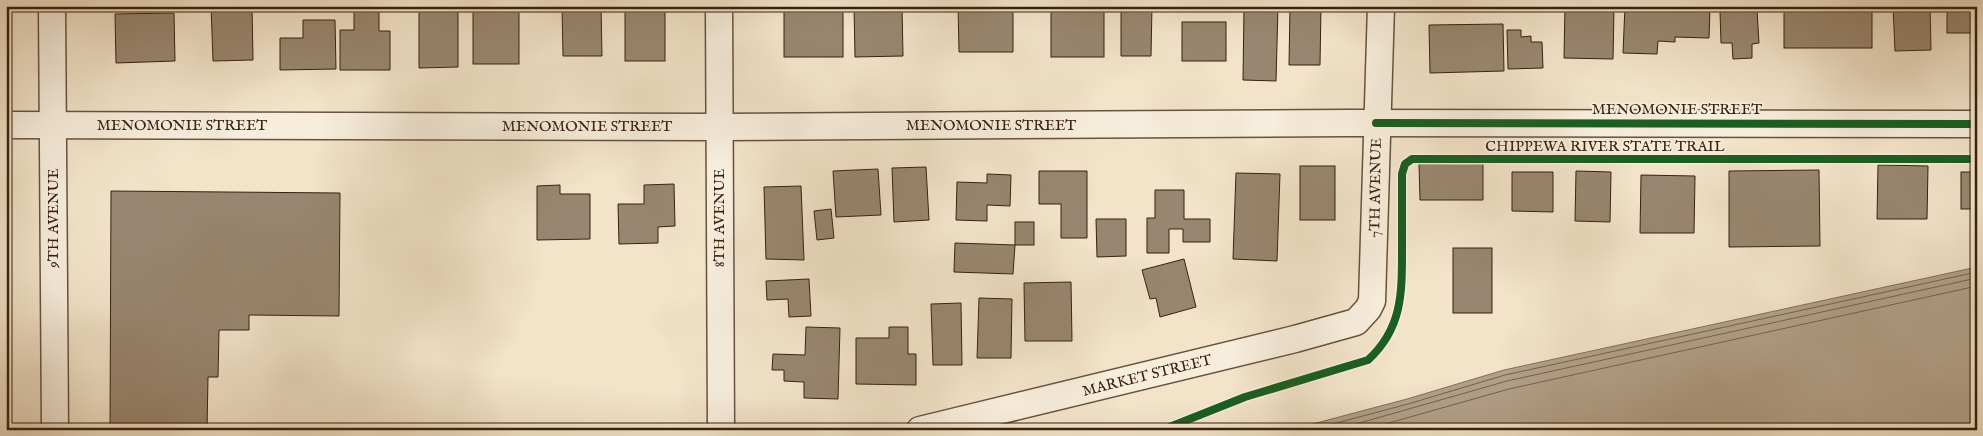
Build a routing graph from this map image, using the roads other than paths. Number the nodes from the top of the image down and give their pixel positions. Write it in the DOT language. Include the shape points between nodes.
graph roads {
  1 [pos="52,6"];
  2 [pos="719,6"];
  3 [pos="1381,6"];
  4 [pos="1376,123"];
  5 [pos="53,124"];
  6 [pos="1977,124"];
  7 [pos="6,125"];
  8 [pos="719,127"];
  9 [pos="1368,309"];
  10 [pos="55,430"];
  11 [pos="721,430"];
  12 [pos="920,430"];
  1 -- 5 [label="street, 9TH AVENUE"];
  2 -- 8 [label="street, 8TH AVENUE"];
  3 -- 4 [label="street, 7TH AVENUE"];
  4 -- 6 [label="street, MENOMONIE STREET"];
  4 -- 8 [label="street, MENOMONIE STREET"];
  4 -- 9 [label="street, 7TH AVENUE" via="1372,301"];
  5 -- 7 [label="street, MENOMONIE STREET"];
  5 -- 8 [label="street, MENOMONIE STREET"];
  5 -- 10 [label="street, 9TH AVENUE"];
  8 -- 11 [label="street, 8TH AVENUE"];
  9 -- 12 [label="street, MARKET STREET" via="1356,322 1343,327"];
}
